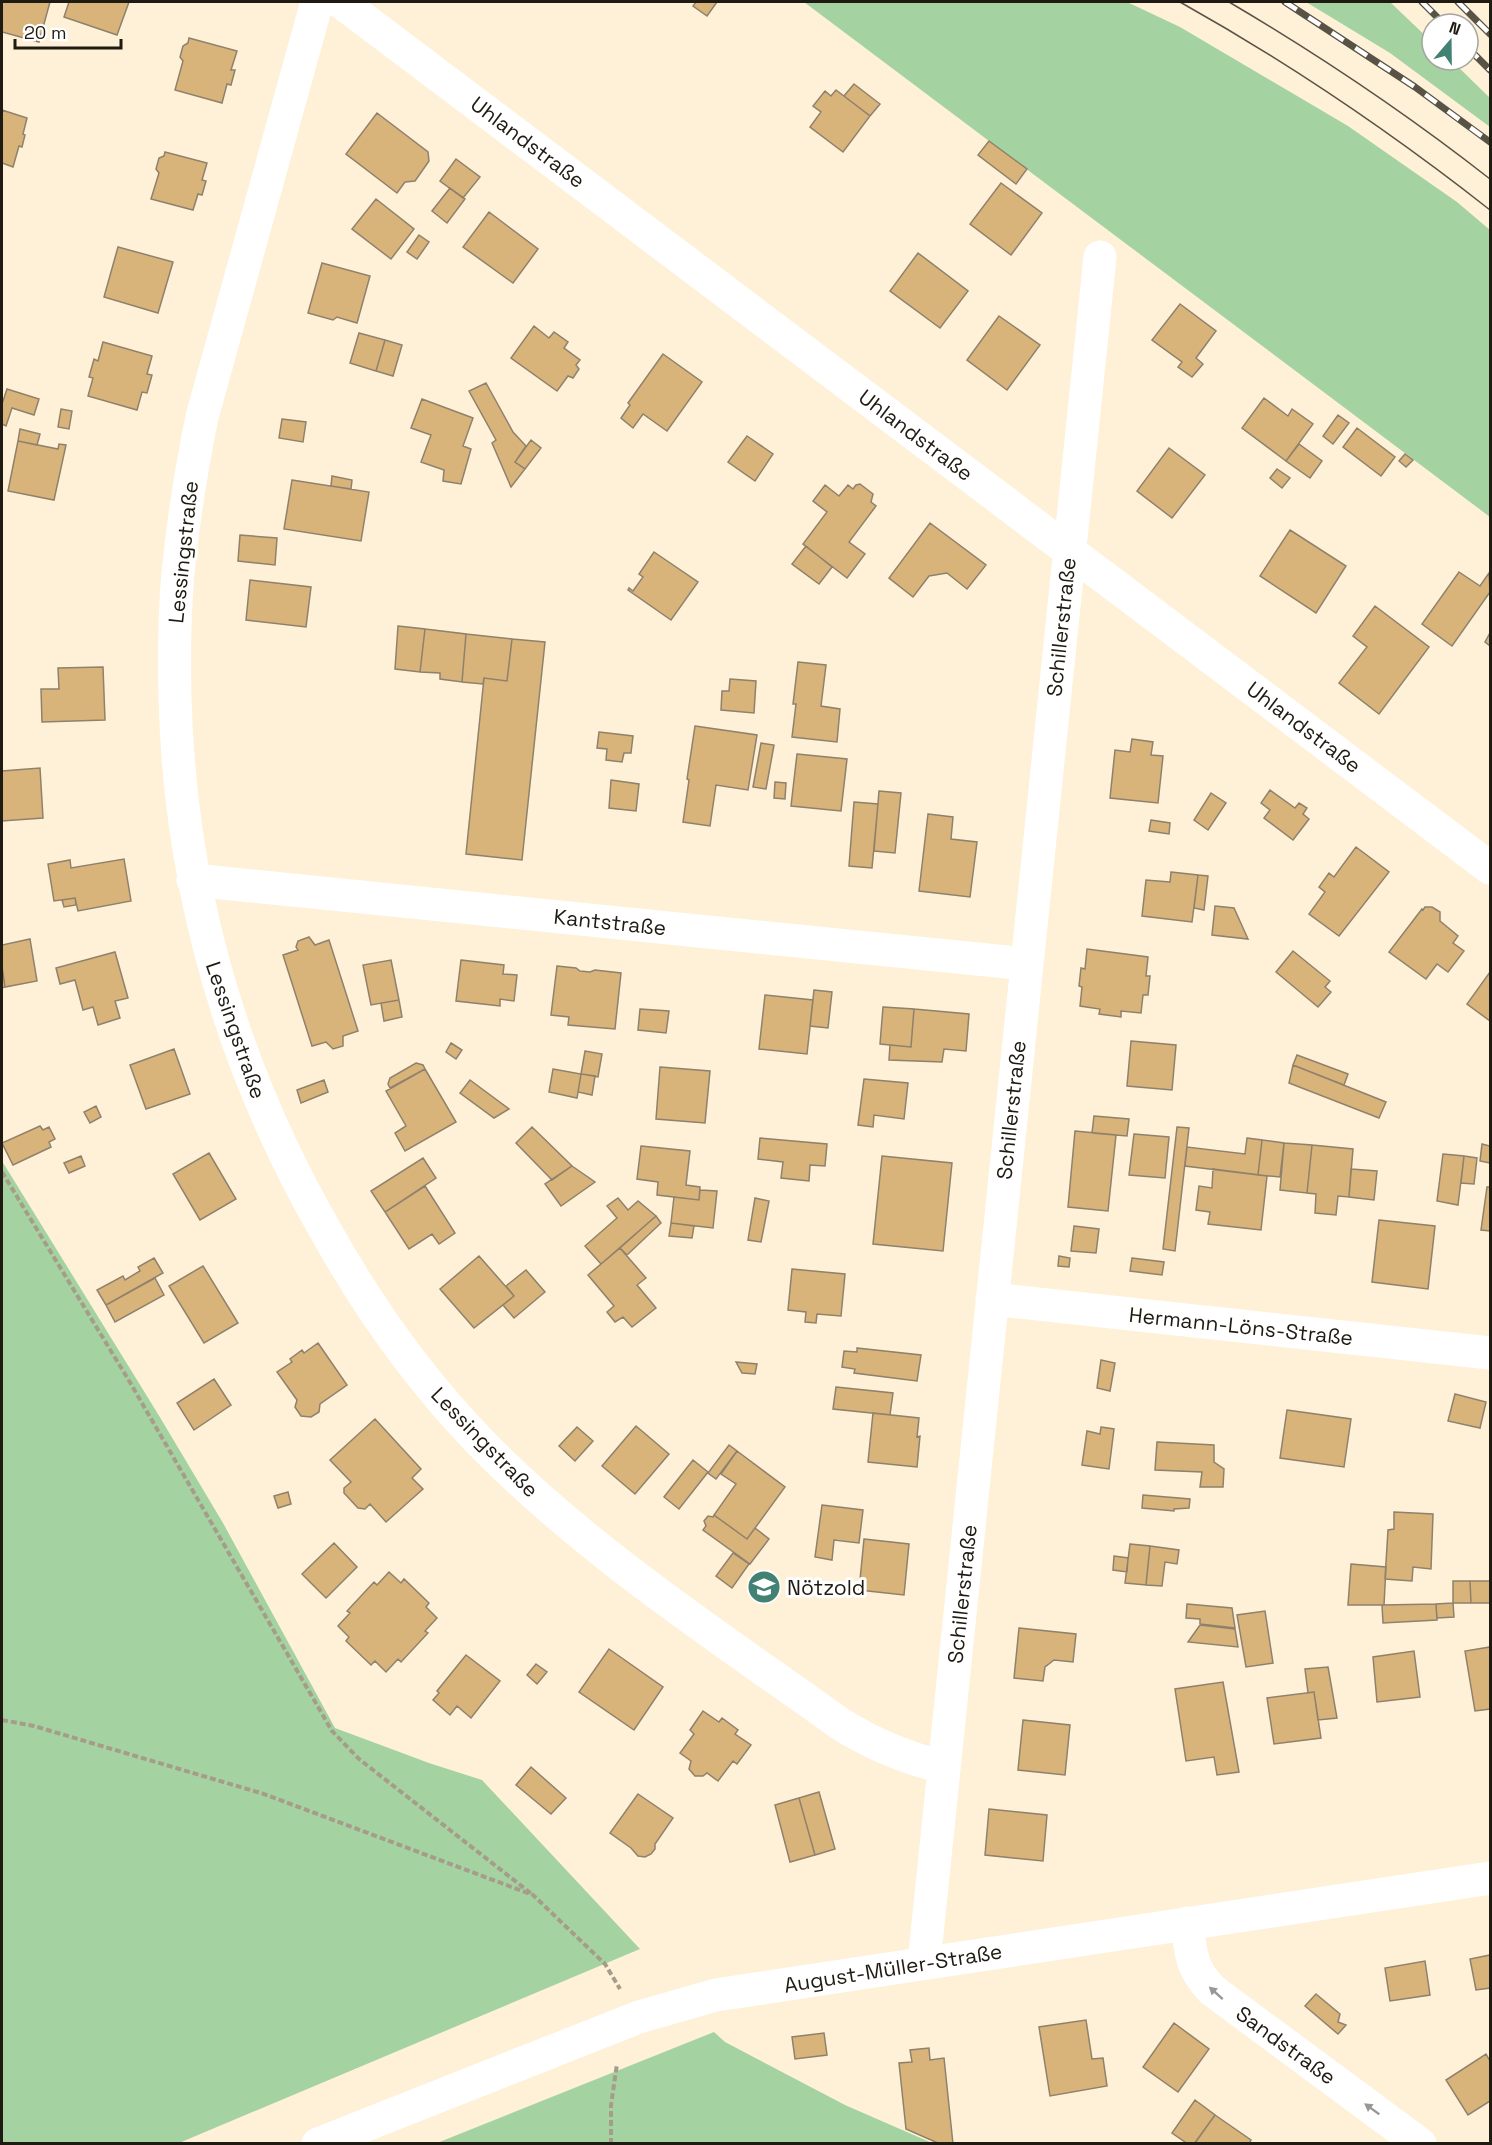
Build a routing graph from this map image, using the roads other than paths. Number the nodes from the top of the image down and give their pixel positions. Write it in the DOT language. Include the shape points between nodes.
graph roads {
  1 [pos="317,2"];
  2 [pos="341,2"];
  3 [pos="1100,257"];
  4 [pos="1069,550"];
  5 [pos="1491,868"];
  6 [pos="193,880"];
  7 [pos="1026,964"];
  8 [pos="992,1299"];
  9 [pos="1491,1353"];
  10 [pos="944,1767"];
  11 [pos="1491,1878"];
  12 [pos="1187,1923"];
  13 [pos="924,1963"];
  14 [pos="318,2144"];
  15 [pos="1420,2144"];
  1 -- 6 [label="street, Lessingstraße" via="202,417 189,482 178,567 174,653 181,804"];
  2 -- 4 [label="street, Uhlandstraße"];
  3 -- 4 [label="street, Schillerstraße"];
  4 -- 5 [label="street, Uhlandstraße"];
  4 -- 7 [label="street, Schillerstraße"];
  6 -- 7 [label="street, Kantstraße"];
  6 -- 10 [label="street, Lessingstraße" via="229,1019 274,1134 349,1273 431,1387 530,1491 651,1588 839,1723 916,1760"];
  7 -- 8 [label="street, Schillerstraße"];
  8 -- 9 [label="street, Hermann-Löns-Straße"];
  8 -- 10 [label="street, Schillerstraße"];
  10 -- 13 [label="street, Schillerstraße"];
  11 -- 12 [label="street, August-Müller-Straße"];
  12 -- 13 [label="street, August-Müller-Straße"];
  15 -- 12 [label="street, Sandstraße, one-way" via="1212,1990 1194,1968"];
  13 -- 14 [label="street, August-Müller-Straße" via="716,1995 639,2017"];
}
